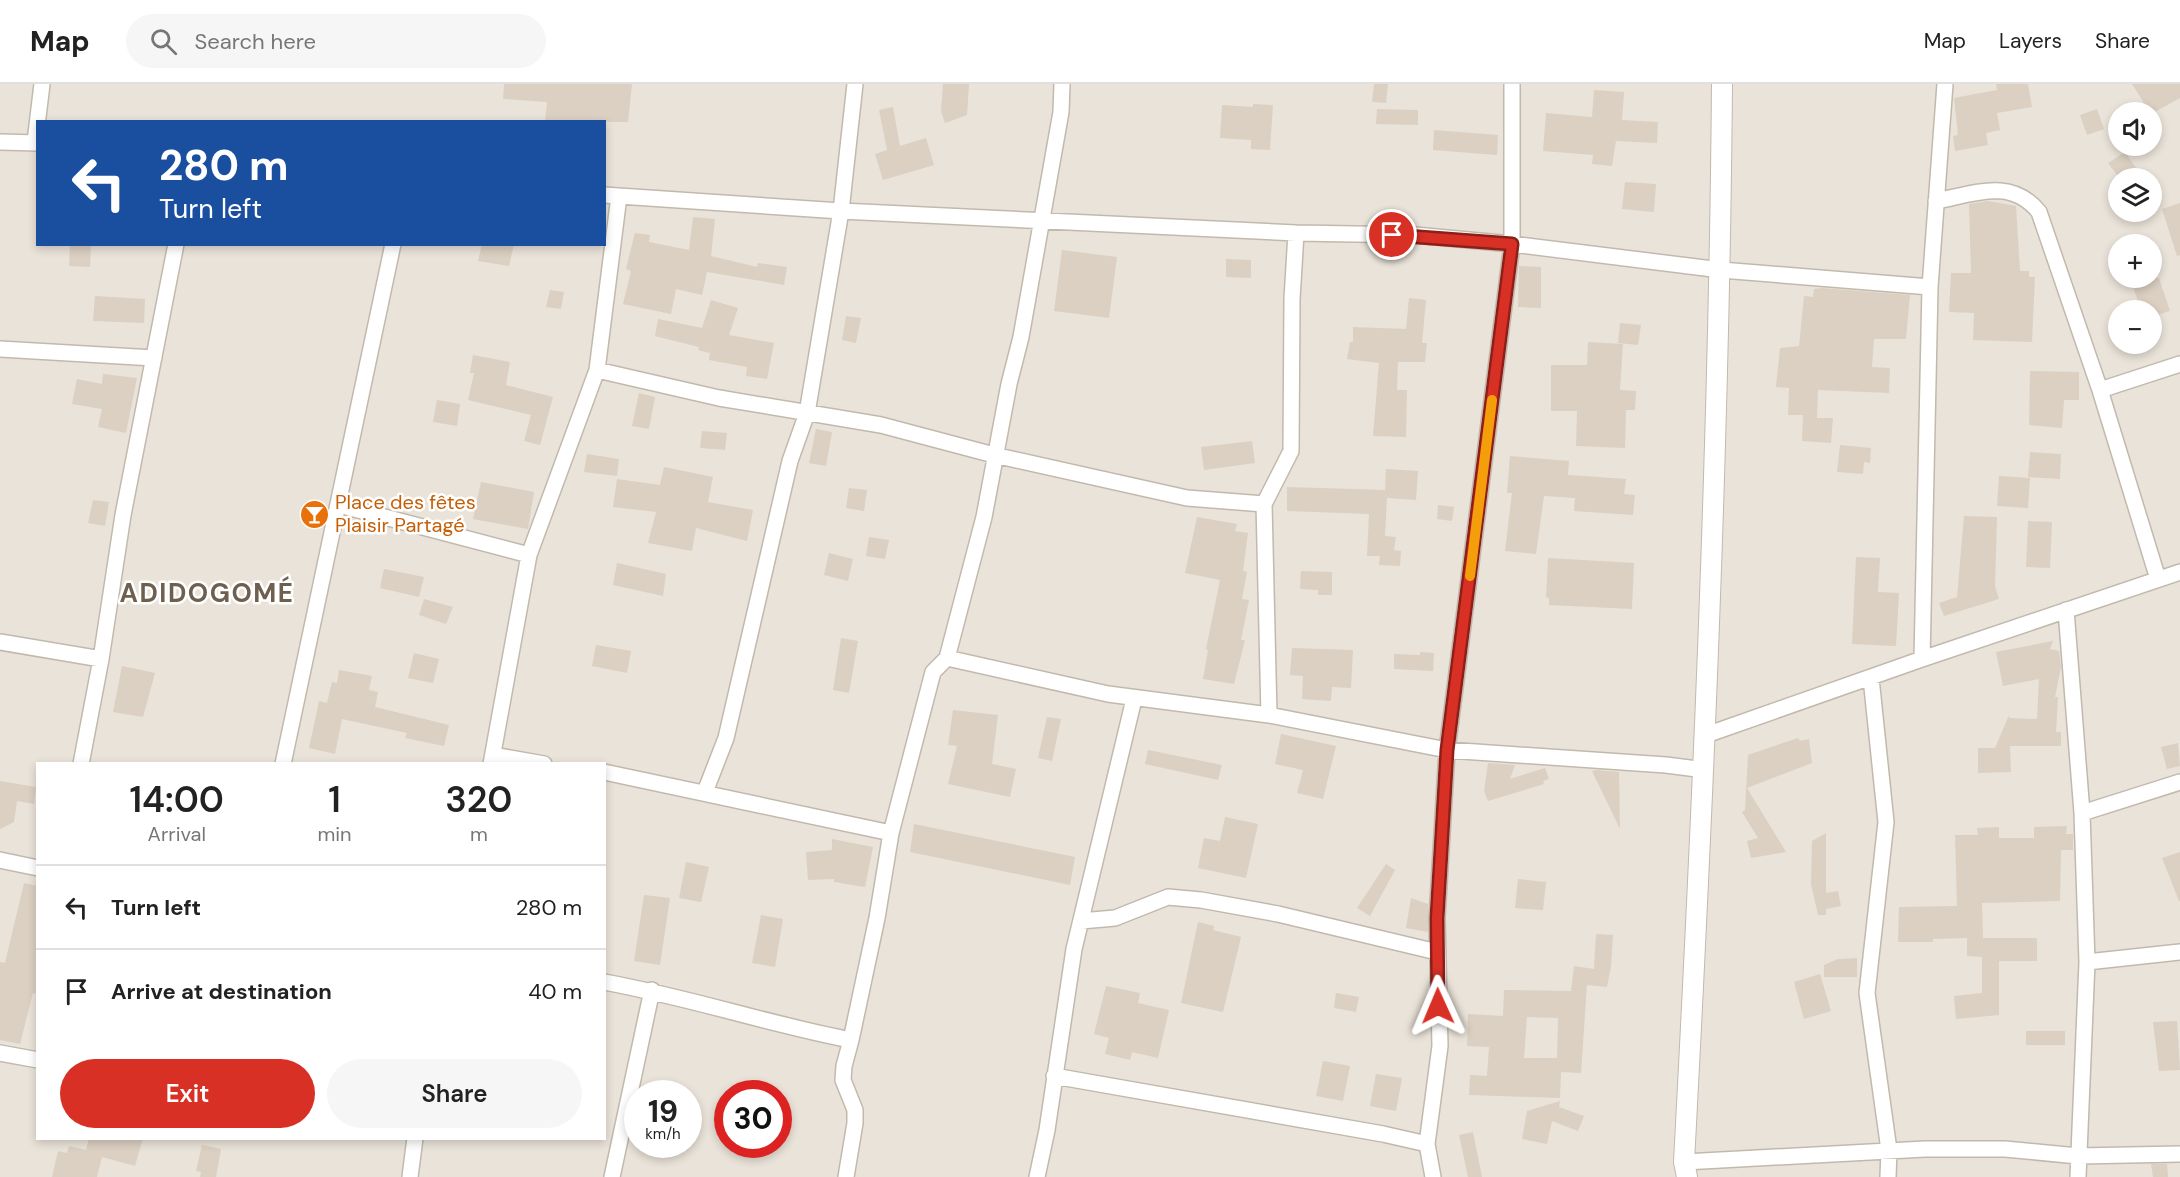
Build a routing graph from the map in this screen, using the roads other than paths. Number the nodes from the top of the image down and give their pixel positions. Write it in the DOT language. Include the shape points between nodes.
graph roads {
  1 [pos="42,84"];
  2 [pos="855,84"];
  3 [pos="1062,84"];
  4 [pos="1512,84"];
  5 [pos="1722,84"];
  6 [pos="1945,84"];
  7 [pos="38,120"];
  8 [pos="0,142"];
  9 [pos="36,142"];
  10 [pos="612,195"];
  11 [pos="1936,201"];
  12 [pos="841,211"];
  13 [pos="1042,219"];
  14 [pos="1296,233"];
  15 [pos="1512,244"];
  16 [pos="176,246"];
  17 [pos="393,246"];
  18 [pos="1721,270"];
  19 [pos="1930,287"];
  20 [pos="0,349"];
  21 [pos="154,358"];
  22 [pos="2180,364"];
  23 [pos="597,370"];
  24 [pos="2100,390"];
  25 [pos="807,413"];
  26 [pos="994,455"];
  27 [pos="1264,504"];
  28 [pos="339,505"];
  29 [pos="530,555"];
  30 [pos="2180,572"];
  31 [pos="2158,579"];
  32 [pos="2066,610"];
  33 [pos="0,642"];
  34 [pos="947,658"];
  35 [pos="1922,658"];
  36 [pos="101,659"];
  37 [pos="1871,678"];
  38 [pos="1134,699"];
  39 [pos="1269,715"];
  40 [pos="1707,735"];
  41 [pos="1447,750"];
  42 [pos="492,759"];
  43 [pos="81,762"];
  44 [pos="283,762"];
  45 [pos="523,762"];
  46 [pos="1704,770"];
  47 [pos="606,772"];
  48 [pos="2180,782"];
  49 [pos="705,792"];
  50 [pos="2082,813"];
  51 [pos="891,833"];
  52 [pos="0,860"];
  53 [pos="36,868"];
  54 [pos="1081,921"];
  55 [pos="1437,952"];
  56 [pos="2180,952"];
  57 [pos="2087,962"];
  58 [pos="606,982"];
  59 [pos="652,990"];
  60 [pos="851,1040"];
  61 [pos="0,1053"];
  62 [pos="36,1060"];
  63 [pos="1054,1076"];
  64 [pos="415,1140"];
  65 [pos="1427,1144"];
  66 [pos="1889,1150"];
  67 [pos="2180,1154"];
  68 [pos="2078,1156"];
  69 [pos="1685,1170"];
  70 [pos="410,1177"];
  71 [pos="612,1177"];
  72 [pos="846,1177"];
  73 [pos="1036,1177"];
  74 [pos="1433,1177"];
  75 [pos="1888,1177"];
  76 [pos="2078,1177"];
  1 -- 7 [label="street"];
  2 -- 12 [label="street"];
  3 -- 13 [label="street" via="1061,112"];
  4 -- 15 [label="street"];
  5 -- 18 [label="street"];
  6 -- 11 [label="street"];
  8 -- 9 [label="street"];
  10 -- 12 [label="street"];
  10 -- 23 [label="street"];
  11 -- 19 [label="street"];
  11 -- 24 [label="street" via="1991,190 2015,192 2029,199 2039,212"];
  12 -- 13 [label="street"];
  12 -- 25 [label="street"];
  13 -- 14 [label="street"];
  13 -- 26 [label="street" via="1022,338"];
  14 -- 15 [label="street" via="1415,235"];
  14 -- 27 [label="street" via="1292,451"];
  15 -- 18 [label="street"];
  15 -- 41 [label="street"];
  16 -- 21 [label="street"];
  17 -- 28 [label="street"];
  18 -- 19 [label="street"];
  18 -- 40 [label="street"];
  19 -- 35 [label="street"];
  20 -- 21 [label="street"];
  21 -- 36 [label="street" via="123,515"];
  22 -- 24 [label="street"];
  23 -- 25 [label="street"];
  23 -- 29 [label="street"];
  24 -- 31 [label="street"];
  25 -- 26 [label="street" via="916,433"];
  25 -- 49 [label="street" via="790,461 726,738"];
  26 -- 27 [label="street" via="1187,498"];
  26 -- 34 [label="street" via="984,517"];
  27 -- 39 [label="street"];
  28 -- 29 [label="street"];
  28 -- 44 [label="street"];
  29 -- 42 [label="street"];
  30 -- 31 [label="street"];
  31 -- 32 [label="street"];
  32 -- 35 [label="street"];
  32 -- 50 [label="street"];
  33 -- 36 [label="street"];
  34 -- 38 [label="street"];
  34 -- 51 [label="street" via="933,672"];
  35 -- 37 [label="street"];
  36 -- 43 [label="street"];
  37 -- 40 [label="street"];
  37 -- 66 [label="street" via="1886,822 1867,993"];
  38 -- 39 [label="street"];
  38 -- 54 [label="street"];
  39 -- 41 [label="street"];
  40 -- 46 [label="street"];
  41 -- 46 [label="street"];
  41 -- 55 [label="street"];
  42 -- 45 [label="street"];
  46 -- 69 [label="street"];
  47 -- 49 [label="street"];
  48 -- 50 [label="street"];
  49 -- 51 [label="street"];
  50 -- 57 [label="street"];
  51 -- 60 [label="street"];
  52 -- 53 [label="street"];
  54 -- 55 [label="street" via="1115,918 1168,897 1269,912"];
  54 -- 63 [label="street"];
  55 -- 65 [label="street" via="1440,1046"];
  56 -- 57 [label="street"];
  57 -- 68 [label="street"];
  58 -- 59 [label="street"];
  59 -- 60 [label="street" via="790,1028"];
  59 -- 71 [label="street"];
  60 -- 72 [label="street" via="843,1080 855,1110 855,1123"];
  61 -- 62 [label="street"];
  63 -- 65 [label="street"];
  63 -- 73 [label="street"];
  64 -- 70 [label="street"];
  65 -- 74 [label="street"];
  66 -- 68 [label="street" via="2006,1149"];
  66 -- 69 [label="street"];
  66 -- 75 [label="street"];
  67 -- 68 [label="street"];
  68 -- 76 [label="street"];
}
